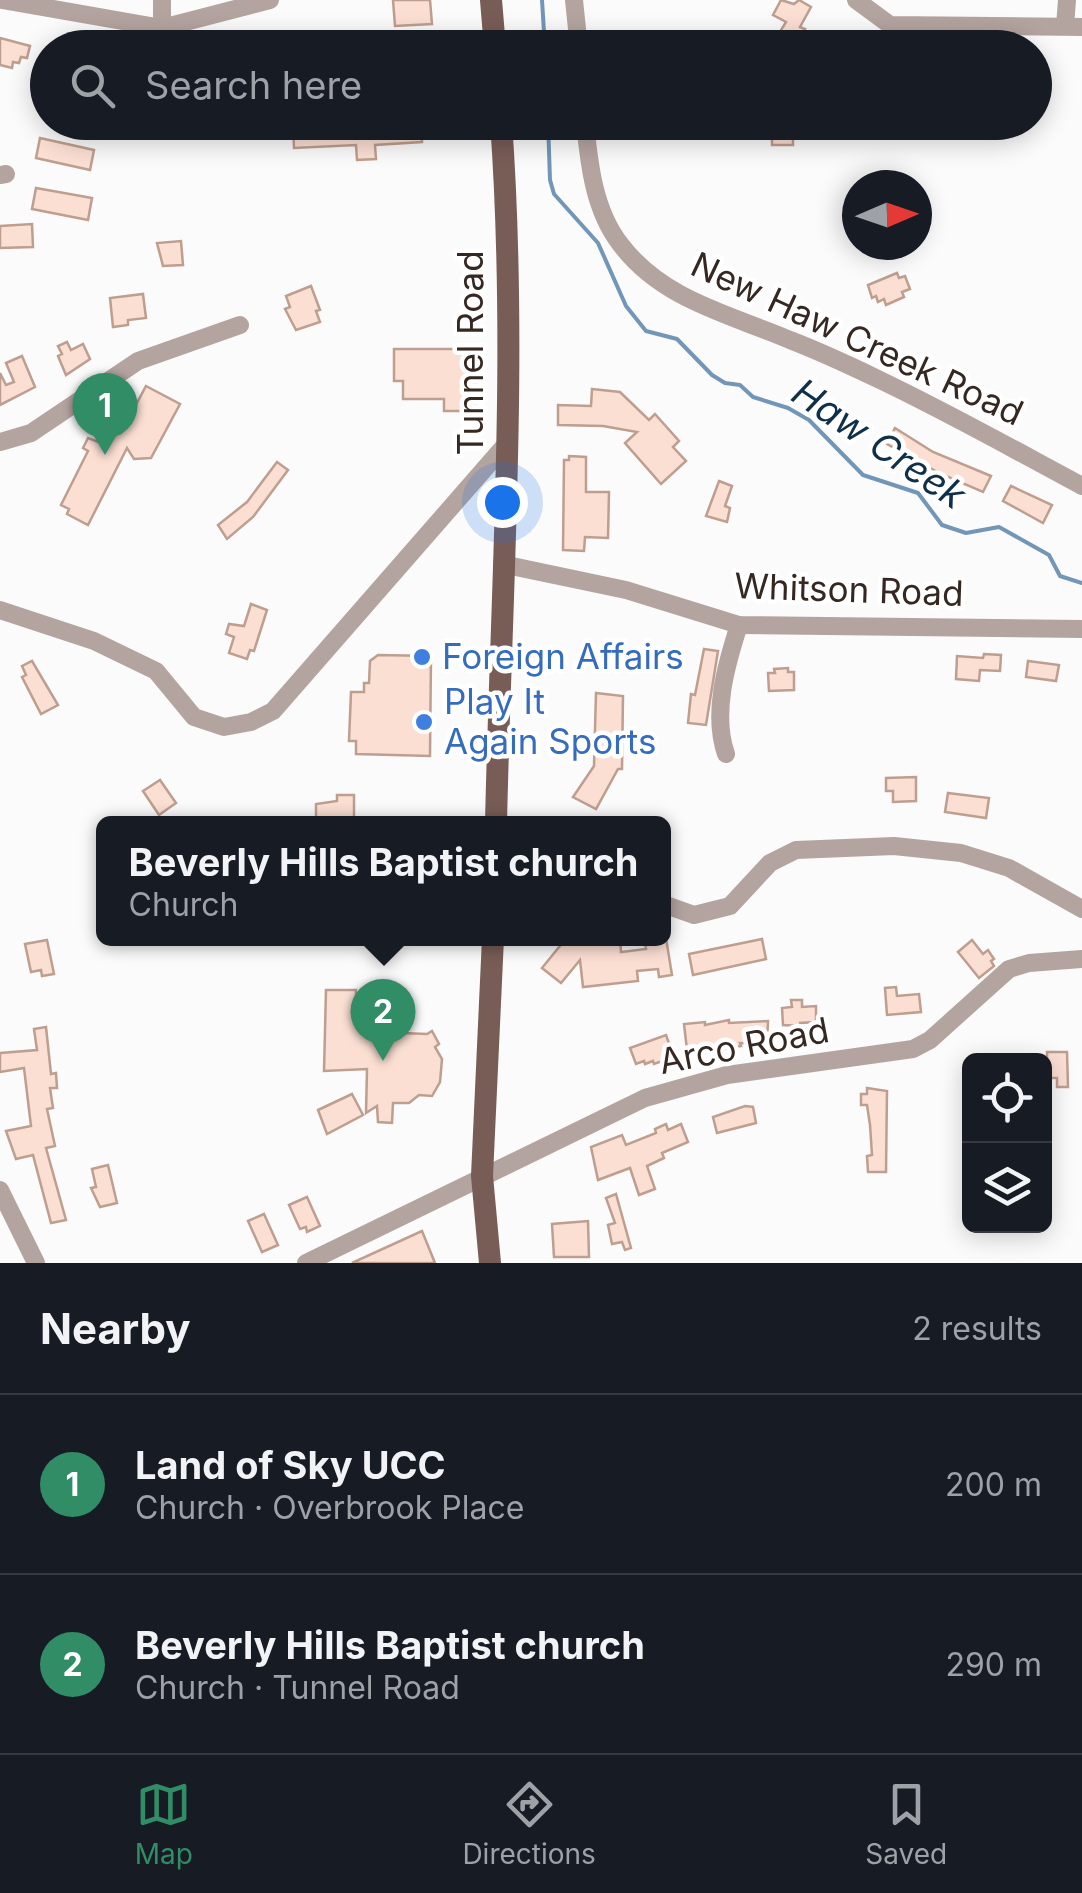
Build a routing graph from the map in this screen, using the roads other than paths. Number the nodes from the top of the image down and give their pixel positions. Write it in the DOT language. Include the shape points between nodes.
graph roads {
  1 [pos="2,0"];
  2 [pos="162,0"];
  3 [pos="270,0"];
  4 [pos="491,0"];
  5 [pos="574,0"];
  6 [pos="856,0"];
  7 [pos="1067,0"];
  8 [pos="1074,27"];
  9 [pos="162,28"];
  10 [pos="494,30"];
  11 [pos="576,30"];
  12 [pos="501,140"];
  13 [pos="588,140"];
  14 [pos="240,324"];
  15 [pos="0,442"];
  16 [pos="508,442"];
  17 [pos="1082,486"];
  18 [pos="502,564"];
  19 [pos="0,610"];
  20 [pos="738,626"];
  21 [pos="1082,629"];
  22 [pos="726,754"];
  23 [pos="496,816"];
  24 [pos="671,907"];
  25 [pos="1082,909"];
  26 [pos="492,946"];
  27 [pos="1082,959"];
  28 [pos="482,1176"];
  29 [pos="0,1190"];
  30 [pos="36,1263"];
  31 [pos="306,1263"];
  32 [pos="490,1263"];
  1 -- 9 [label="street"];
  2 -- 9 [label="street"];
  3 -- 9 [label="street"];
  4 -- 10 [label="main road"];
  5 -- 11 [label="street"];
  6 -- 8 [label="street" via="890,25"];
  7 -- 8 [label="street"];
  12 -- 16 [label="main road, Tunnel Road"];
  13 -- 17 [label="street, New Haw Creek Road" via="603,214 620,244 685,299 880,380"];
  14 -- 15 [label="street" via="138,361 30,433"];
  16 -- 18 [label="main road, Tunnel Road"];
  16 -- 19 [label="street" via="273,711 251,722 224,726 194,717 156,671"];
  18 -- 20 [label="street, Whitson Road" via="626,590"];
  18 -- 23 [label="main road, Tunnel Road"];
  20 -- 21 [label="street, Whitson Road"];
  20 -- 22 [label="street" via="718,732"];
  24 -- 25 [label="street" via="694,914 730,906 770,863 796,850 894,846 962,853 1009,868"];
  26 -- 28 [label="main road"];
  27 -- 28 [label="street, Arco Road" via="1009,969 913,1050 727,1074 677,1087"];
  28 -- 31 [label="street, Arco Road"];
  28 -- 32 [label="main road"];
  29 -- 30 [label="street"];
}
